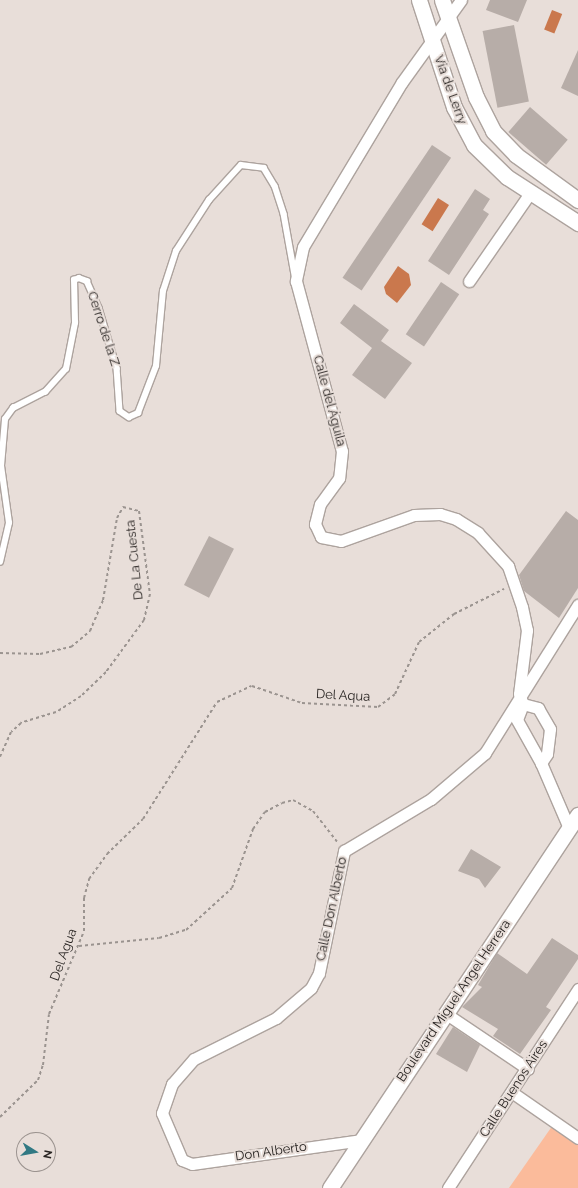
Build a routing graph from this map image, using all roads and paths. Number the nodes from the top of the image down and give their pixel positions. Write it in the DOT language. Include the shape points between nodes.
graph roads {
  1 [pos="419,0"];
  2 [pos="442,0"];
  3 [pos="461,0"];
  4 [pos="449,18"];
  5 [pos="432,37"];
  6 [pos="563,191"];
  7 [pos="530,193"];
  8 [pos="578,200"];
  9 [pos="552,207"];
  10 [pos="578,224"];
  11 [pos="296,281"];
  12 [pos="469,281"];
  13 [pos="0,562"];
  14 [pos="515,584"];
  15 [pos="578,605"];
  16 [pos="0,653"];
  17 [pos="521,699"];
  18 [pos="217,702"];
  19 [pos="0,757"];
  20 [pos="542,763"];
  21 [pos="578,815"];
  22 [pos="569,828"];
  23 [pos="344,851"];
  24 [pos="79,946"];
  25 [pos="578,989"];
  26 [pos="445,1013"];
  27 [pos="528,1069"];
  28 [pos="513,1093"];
  29 [pos="0,1117"];
  30 [pos="578,1138"];
  31 [pos="362,1140"];
  32 [pos="182,1160"];
  33 [pos="330,1188"];
  34 [pos="448,1188"];
  1 -- 5 [label="street, Vía de Lerry"];
  2 -- 4 [label="street, Vía de Lerry"];
  3 -- 4 [label="street"];
  4 -- 5 [label="street"];
  4 -- 6 [label="street, Vía de Lerry" via="476,97 493,131 516,155"];
  5 -- 7 [label="street, Vía de Lerry" via="454,107 469,138 496,168"];
  5 -- 11 [label="street" via="310,231"];
  6 -- 8 [label="street, Vía de Lerry"];
  6 -- 9 [label="street"];
  7 -- 9 [label="street, Vía de Lerry"];
  7 -- 12 [label="street"];
  9 -- 10 [label="street, Vía de Lerry"];
  11 -- 13 [label="lane, Cerro de la Z" via="284,214 275,186 264,168 241,165 208,200 181,241 163,291 159,351 152,380 138,413 127,417 119,408 116,368 99,308 87,281 75,280 75,323 66,369 45,392 13,408 5,419 1,466 9,523"];
  11 -- 14 [label="street, Calle del Águila" via="342,451 339,478 318,510 317,533 326,539 341,541 414,515 447,515 478,533 500,553"];
  14 -- 17 [label="street, Calle del Águila" via="527,630"];
  14 -- 18 [label="path, Del Aqua" via="437,625 419,642 395,694 378,707 302,704 252,686"];
  15 -- 17 [label="street, Calle Don Alberto"];
  16 -- 19 [label="path, De La Cuesta" via="40,654 71,647 90,632 103,600 117,518 122,507 139,511 150,594 144,620 106,672 81,696 56,712 21,723 11,732"];
  17 -- 20 [label="street, Calle del Águila" via="517,720"];
  17 -- 20 [label="street" via="538,708 550,729 547,754"];
  17 -- 23 [label="street, Calle Don Alberto" via="485,753 456,782"];
  18 -- 24 [label="path, Del Agua" via="143,819 107,854 89,879 84,898 84,931"];
  20 -- 22 [label="street, Calle del Águila"];
  21 -- 22 [label="street, Boulevard Miguel Angel Herrera"];
  22 -- 26 [label="street, Boulevard Miguel Angel Herrera"];
  23 -- 24 [label="path" via="313,811 294,800 282,803 265,812 253,829 232,888 186,930 159,938"];
  23 -- 32 [label="street, Calle Don Alberto" via="319,973 311,988 276,1018 194,1059 172,1084 162,1113"];
  24 -- 29 [label="path, Del Agua" via="49,1014 43,1065 38,1080"];
  25 -- 27 [label="street, Calle Buenos Aires"];
  26 -- 27 [label="street"];
  26 -- 31 [label="street, Boulevard Miguel Angel Herrera"];
  27 -- 28 [label="street, Calle Buenos Aires"];
  28 -- 30 [label="street"];
  28 -- 34 [label="street, Calle Buenos Aires"];
  31 -- 32 [label="street, Don Alberto" via="192,1164"];
  31 -- 33 [label="street, Boulevard Miguel Angel Herrera"];
}
